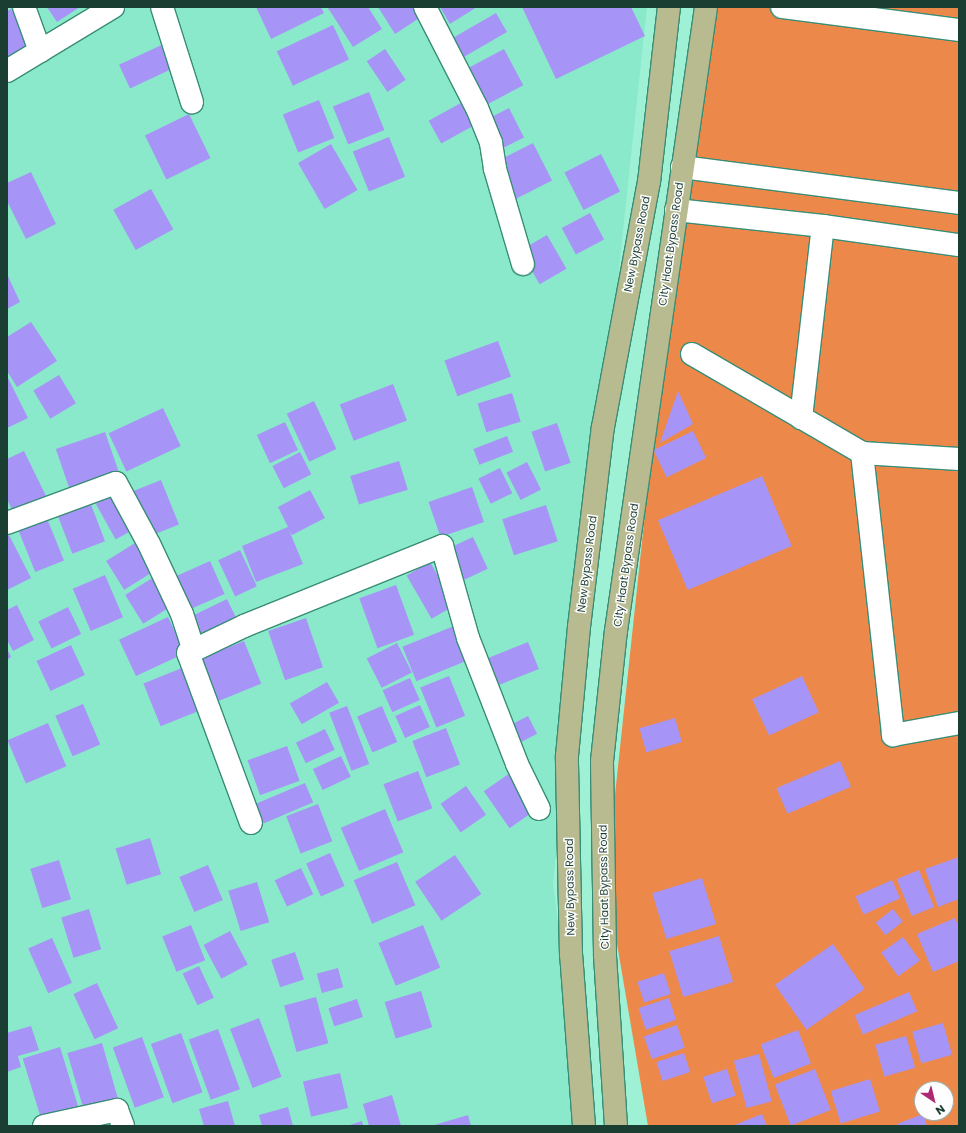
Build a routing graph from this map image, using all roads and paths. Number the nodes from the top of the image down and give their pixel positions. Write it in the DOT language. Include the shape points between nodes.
graph roads {
  1 [pos="24,7"];
  2 [pos="113,7"];
  3 [pos="162,7"];
  4 [pos="425,7"];
  5 [pos="669,7"];
  6 [pos="706,7"];
  7 [pos="782,7"];
  8 [pos="848,7"];
  9 [pos="826,12"];
  10 [pos="959,30"];
  11 [pos="40,51"];
  12 [pos="7,71"];
  13 [pos="192,102"];
  14 [pos="682,167"];
  15 [pos="959,202"];
  16 [pos="676,210"];
  17 [pos="823,226"];
  18 [pos="959,245"];
  19 [pos="523,264"];
  20 [pos="692,354"];
  21 [pos="802,418"];
  22 [pos="862,453"];
  23 [pos="959,459"];
  24 [pos="7,523"];
  25 [pos="194,650"];
  26 [pos="959,723"];
  27 [pos="539,809"];
  28 [pos="251,822"];
  29 [pos="44,1126"];
  30 [pos="123,1126"];
  31 [pos="584,1126"];
  32 [pos="616,1126"];
  1 -- 11 [label="street"];
  2 -- 11 [label="street"];
  3 -- 13 [label="street"];
  4 -- 19 [label="street" via="477,108 491,143 495,169"];
  5 -- 31 [label="main road, New Bypass Road" via="649,182 603,427 579,627 567,756 571,955"];
  6 -- 14 [label="main road, City Haat Bypass Road"];
  7 -- 9 [label="street"];
  8 -- 9 [label="street"];
  9 -- 10 [label="street"];
  11 -- 12 [label="street"];
  14 -- 15 [label="street"];
  14 -- 16 [label="main road, City Haat Bypass Road"];
  16 -- 17 [label="street"];
  16 -- 32 [label="main road, City Haat Bypass Road" via="616,631 602,761 605,954"];
  17 -- 18 [label="street"];
  17 -- 21 [label="street"];
  20 -- 21 [label="street"];
  21 -- 22 [label="street"];
  22 -- 23 [label="street"];
  22 -- 26 [label="street" via="893,735"];
  24 -- 25 [label="street" via="116,483 182,614"];
  25 -- 27 [label="street" via="244,626 442,546 468,638 517,764"];
  25 -- 28 [label="street" via="188,653"];
  29 -- 30 [label="street" via="117,1110"];
}
